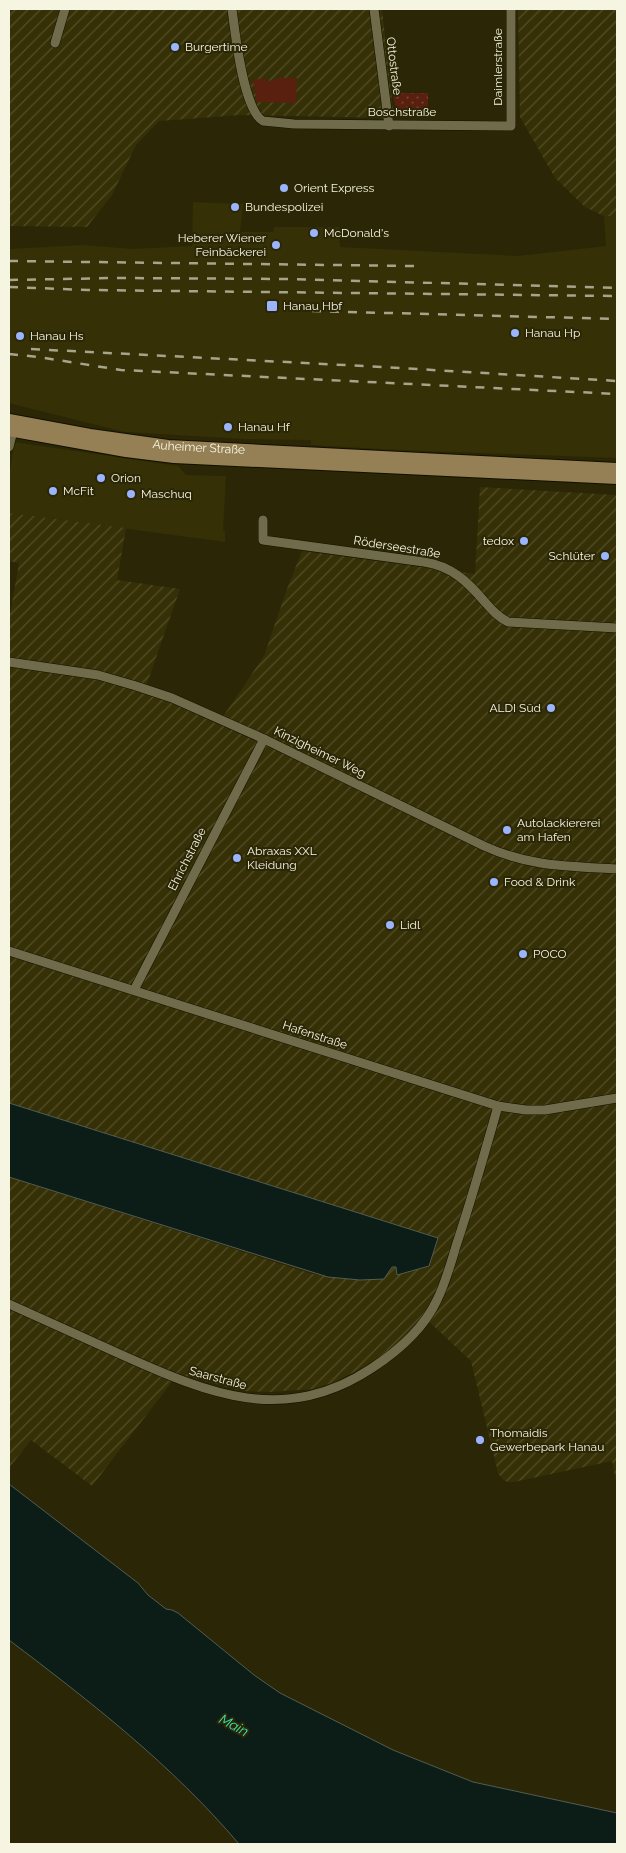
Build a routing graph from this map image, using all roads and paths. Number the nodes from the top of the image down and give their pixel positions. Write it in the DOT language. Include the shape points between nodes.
graph roads {
  1 [pos="65,9"];
  2 [pos="232,9"];
  3 [pos="374,9"];
  4 [pos="511,9"];
  5 [pos="55,43"];
  6 [pos="389,126"];
  7 [pos="510,126"];
  8 [pos="10,427"];
  9 [pos="9,447"];
  10 [pos="616,476"];
  11 [pos="263,520"];
  12 [pos="617,628"];
  13 [pos="9,662"];
  14 [pos="264,739"];
  15 [pos="617,869"];
  16 [pos="9,951"];
  17 [pos="134,990"];
  18 [pos="617,1098"];
  19 [pos="498,1106"];
  20 [pos="9,1304"];
  1 -- 5 [label="street"];
  2 -- 6 [label="street, Boschstraße" via="242,68 254,112 260,120 267,123"];
  3 -- 6 [label="street, Ottostraße"];
  4 -- 7 [label="street, Daimlerstraße"];
  6 -- 7 [label="street, Boschstraße"];
  8 -- 9 [label="street"];
  8 -- 10 [label="main road, Auheimer Straße" via="166,456 392,462"];
  11 -- 12 [label="street, Röderseestraße" via="263,540 444,567 468,583 497,615 508,622"];
  13 -- 14 [label="street, Kinzigheimer Weg" via="123,682 185,704"];
  14 -- 15 [label="street, Kinzigheimer Weg" via="498,853 546,865"];
  14 -- 17 [label="street, Ehrichstraße"];
  16 -- 17 [label="street, Hafenstraße"];
  17 -- 19 [label="street, Hafenstraße"];
  18 -- 19 [label="street, Hafenstraße" via="545,1110"];
  19 -- 20 [label="street, Saarstraße" via="467,1213 437,1300 423,1323 392,1353 366,1372 337,1386 301,1396 264,1400 204,1390"];
}
